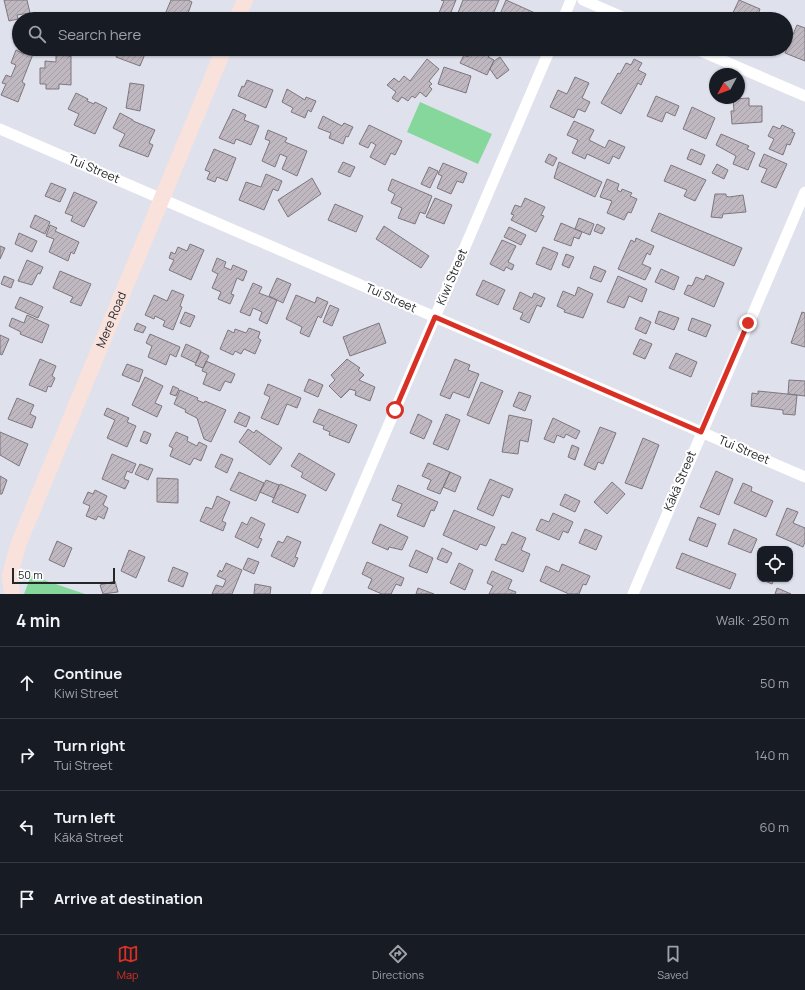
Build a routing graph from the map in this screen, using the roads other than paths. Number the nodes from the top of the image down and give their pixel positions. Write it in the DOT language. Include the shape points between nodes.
graph roads {
  1 [pos="245,0"];
  2 [pos="571,0"];
  3 [pos="583,0"];
  4 [pos="240,12"];
  5 [pos="566,12"];
  6 [pos="611,12"];
  7 [pos="221,56"];
  8 [pos="547,56"];
  9 [pos="712,56"];
  10 [pos="805,96"];
  11 [pos="0,129"];
  12 [pos="805,192"];
  13 [pos="162,198"];
  14 [pos="435,317"];
  15 [pos="701,432"];
  16 [pos="805,476"];
  17 [pos="12,594"];
  18 [pos="316,594"];
  19 [pos="633,594"];
  1 -- 4 [label="street"];
  2 -- 5 [label="street"];
  3 -- 6 [label="street"];
  7 -- 13 [label="street, Mere Road"];
  8 -- 14 [label="street, Kiwi Street"];
  9 -- 10 [label="street"];
  11 -- 13 [label="street, Tui Street"];
  12 -- 15 [label="street, Kākā Street"];
  13 -- 14 [label="street, Tui Street"];
  13 -- 17 [label="street, Mere Road" via="18,545 10,576"];
  14 -- 15 [label="street, Tui Street"];
  14 -- 18 [label="street, Kiwi Street"];
  15 -- 16 [label="street, Tui Street"];
  15 -- 19 [label="street, Kākā Street"];
}
